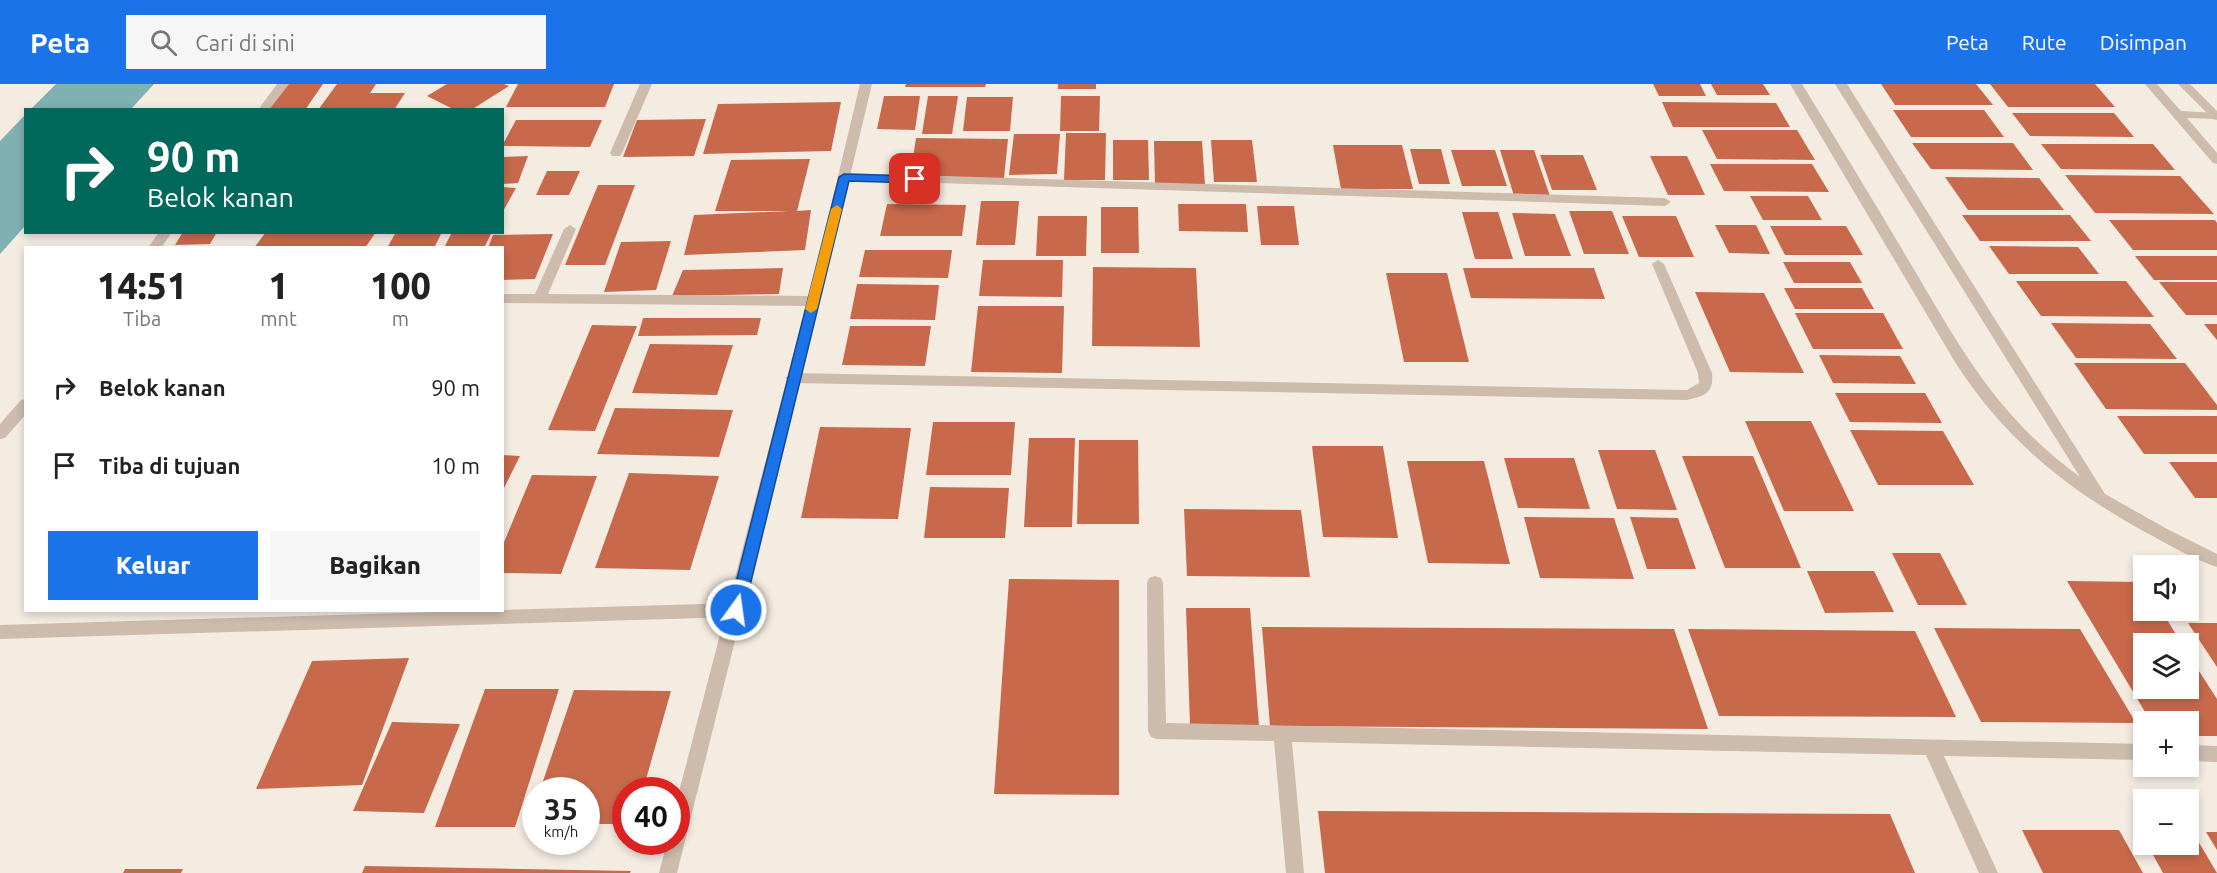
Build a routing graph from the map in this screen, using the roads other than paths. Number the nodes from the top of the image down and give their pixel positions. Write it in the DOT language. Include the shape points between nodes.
graph roads {
  1 [pos="283,84"];
  2 [pos="646,84"];
  3 [pos="866,84"];
  4 [pos="1796,84"];
  5 [pos="1841,84"];
  6 [pos="2151,84"];
  7 [pos="2184,84"];
  8 [pos="265,108"];
  9 [pos="2178,114"];
  10 [pos="2216,117"];
  11 [pos="616,153"];
  12 [pos="2217,160"];
  13 [pos="844,177"];
  14 [pos="1665,202"];
  15 [pos="570,229"];
  16 [pos="1658,264"];
  17 [pos="540,297"];
  18 [pos="504,298"];
  19 [pos="813,301"];
  20 [pos="792,378"];
  21 [pos="24,406"];
  22 [pos="0,434"];
  23 [pos="2103,500"];
  24 [pos="2217,561"];
  25 [pos="1155,583"];
  26 [pos="736,610"];
  27 [pos="0,632"];
  28 [pos="1282,734"];
  29 [pos="1931,748"];
  30 [pos="2133,752"];
  31 [pos="2199,753"];
  32 [pos="2217,754"];
  33 [pos="690,787"];
  34 [pos="672,855"];
  35 [pos="668,873"];
  36 [pos="1295,873"];
  37 [pos="1989,873"];
  1 -- 8 [label="street"];
  2 -- 11 [label="street"];
  3 -- 13 [label="street"];
  4 -- 23 [label="street" via="1981,389 2010,426 2054,465"];
  5 -- 23 [label="street"];
  6 -- 9 [label="street"];
  7 -- 10 [label="street"];
  9 -- 10 [label="street"];
  9 -- 12 [label="street"];
  13 -- 14 [label="street"];
  13 -- 19 [label="street"];
  15 -- 17 [label="street"];
  16 -- 20 [label="street" via="1705,373 1706,385 1695,393 1605,395"];
  17 -- 18 [label="street"];
  17 -- 19 [label="street"];
  19 -- 20 [label="street"];
  20 -- 26 [label="street"];
  21 -- 22 [label="street"];
  23 -- 24 [label="street" via="2147,529"];
  25 -- 28 [label="street" via="1157,731"];
  26 -- 27 [label="street"];
  26 -- 33 [label="street"];
  28 -- 29 [label="street"];
  28 -- 36 [label="street"];
  29 -- 30 [label="street"];
  29 -- 37 [label="street"];
  31 -- 32 [label="street"];
  34 -- 35 [label="street"];
}
